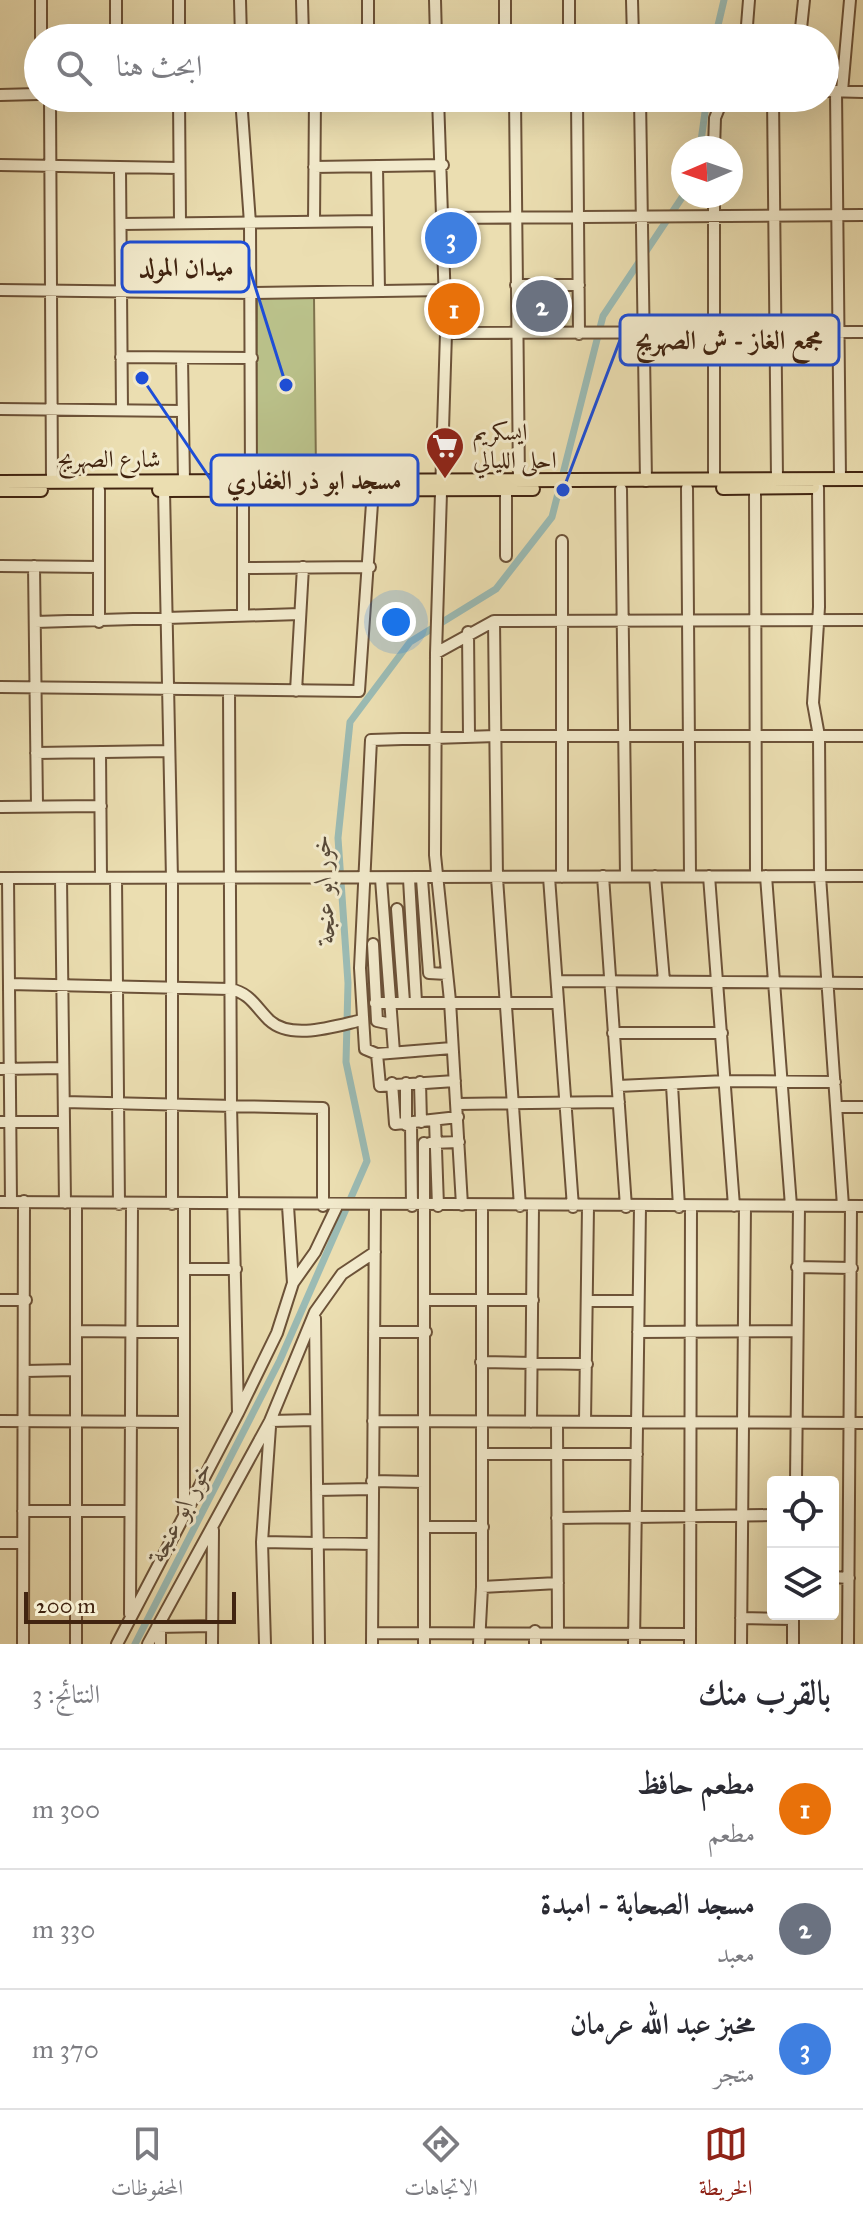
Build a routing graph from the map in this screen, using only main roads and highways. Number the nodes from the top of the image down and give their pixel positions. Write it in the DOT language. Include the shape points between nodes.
graph roads {
  1 [pos="863,479"];
  2 [pos="0,482"];
  3 [pos="247,485"];
  4 [pos="443,485"];
  5 [pos="554,485"];
  6 [pos="569,485"];
  7 [pos="863,487"];
  8 [pos="0,490"];
  1 -- 6 [label="main road"];
  2 -- 3 [label="main road, شارع الصهريج"];
  3 -- 4 [label="main road, شارع الصهريج"];
  3 -- 4 [label="main road, شارع الصهريج"];
  3 -- 8 [label="main road, شارع الصهريج"];
  4 -- 5 [label="main road, شارع الصهريج"];
  4 -- 5 [label="main road, شارع الصهريج"];
  5 -- 6 [label="main road"];
  6 -- 7 [label="main road"];
}
